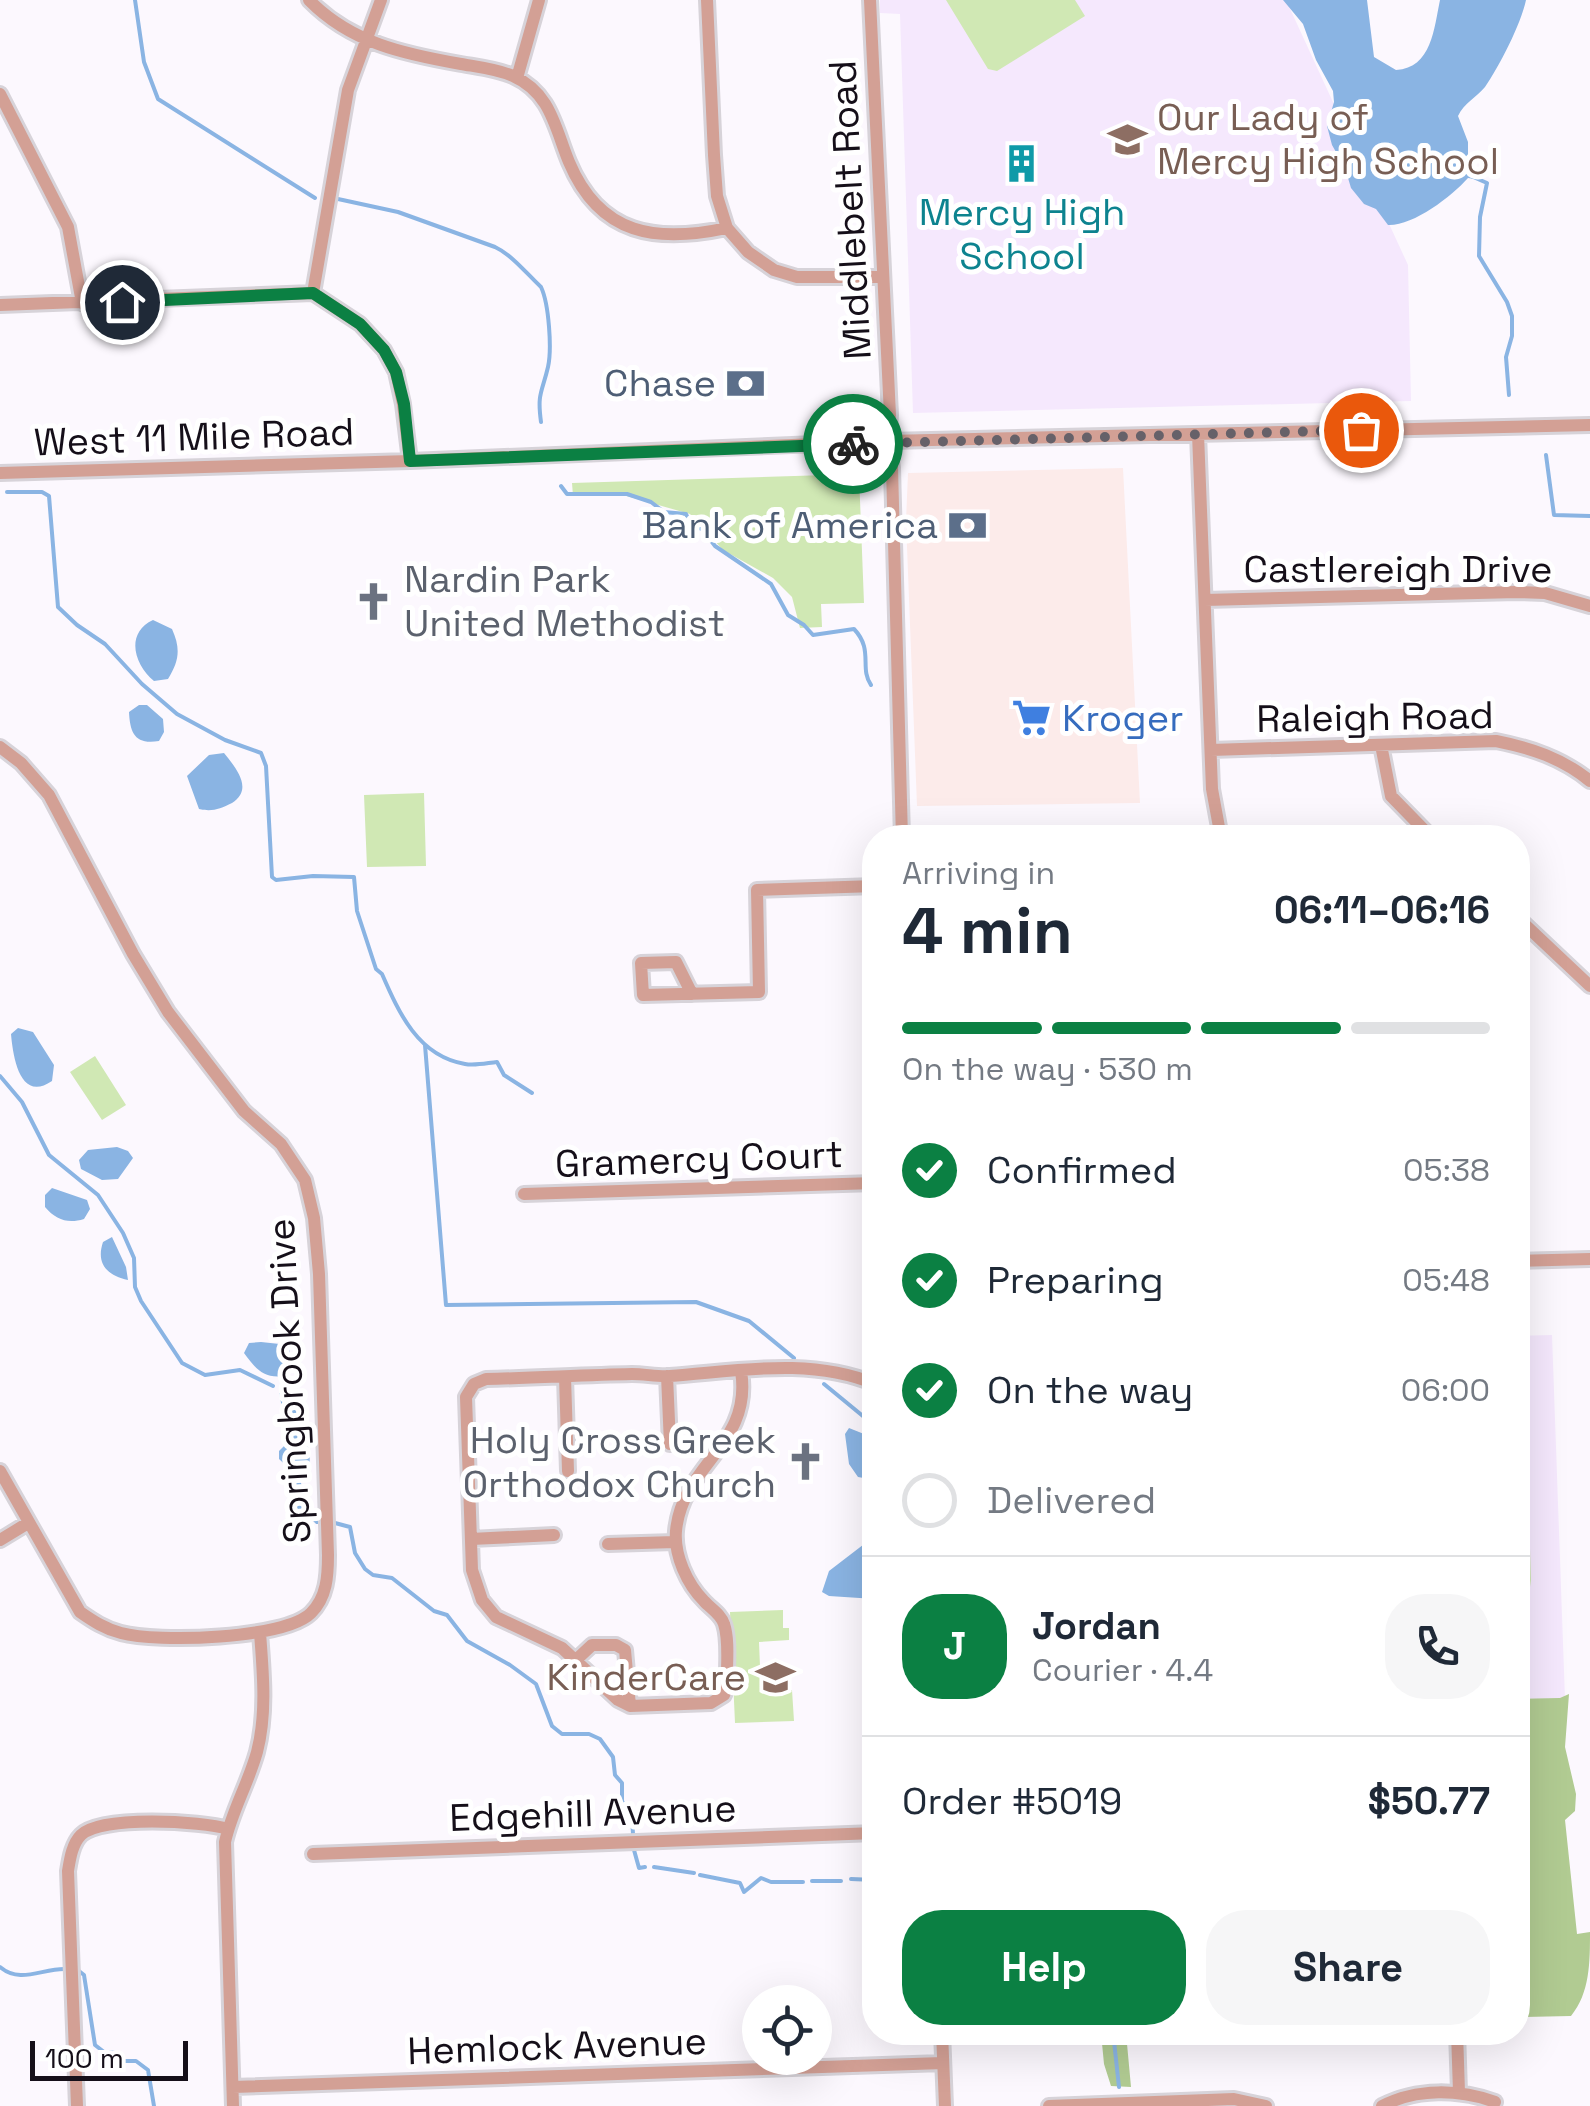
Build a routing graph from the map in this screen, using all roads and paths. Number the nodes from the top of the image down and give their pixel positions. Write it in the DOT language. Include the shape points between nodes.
graph roads {
  1 [pos="309,0"];
  2 [pos="381,0"];
  3 [pos="539,0"];
  4 [pos="707,0"];
  5 [pos="870,0"];
  6 [pos="365,41"];
  7 [pos="517,78"];
  8 [pos="0,94"];
  9 [pos="727,228"];
  10 [pos="882,278"];
  11 [pos="313,293"];
  12 [pos="82,303"];
  13 [pos="0,305"];
  14 [pos="1590,425"];
  15 [pos="1198,434"];
  16 [pos="888,441"];
  17 [pos="410,461"];
  18 [pos="0,473"];
  19 [pos="1205,600"];
  20 [pos="1590,606"];
  21 [pos="1381,745"];
  22 [pos="0,746"];
  23 [pos="1211,750"];
  24 [pos="1590,781"];
  25 [pos="902,825"];
  26 [pos="1218,825"];
  27 [pos="1419,825"];
  28 [pos="862,886"];
  29 [pos="1530,929"];
  30 [pos="1590,986"];
  31 [pos="692,994"];
  32 [pos="862,1182"];
  33 [pos="524,1194"];
  34 [pos="1590,1259"];
  35 [pos="1530,1261"];
  36 [pos="741,1371"];
  37 [pos="564,1376"];
  38 [pos="668,1376"];
  39 [pos="862,1379"];
  40 [pos="670,1444"];
  41 [pos="0,1471"];
  42 [pos="568,1471"];
  43 [pos="28,1523"];
  44 [pos="554,1535"];
  45 [pos="470,1539"];
  46 [pos="0,1540"];
  47 [pos="675,1542"];
  48 [pos="608,1544"];
  49 [pos="260,1633"];
  50 [pos="577,1659"];
  51 [pos="630,1706"];
  52 [pos="228,1829"];
  53 [pos="862,1833"];
  54 [pos="313,1854"];
  55 [pos="942,2045"];
  56 [pos="1457,2045"];
  57 [pos="943,2063"];
  58 [pos="233,2087"];
  59 [pos="1458,2092"];
  60 [pos="1496,2102"];
  61 [pos="77,2106"];
  62 [pos="234,2106"];
  63 [pos="945,2106"];
  64 [pos="1048,2106"];
  65 [pos="1266,2106"];
  66 [pos="1382,2106"];
  1 -- 6 [label="street"];
  2 -- 6 [label="street"];
  3 -- 7 [label="street"];
  4 -- 9 [label="street" via="716,182"];
  5 -- 10 [label="street, Middlebelt Road"];
  6 -- 7 [label="street"];
  6 -- 11 [label="street" via="338,136"];
  7 -- 9 [label="street" via="542,98 579,182 612,219 636,232 669,237"];
  8 -- 12 [label="street" via="68,226"];
  9 -- 10 [label="street" via="748,252 798,278"];
  10 -- 16 [label="street, Middlebelt Road"];
  11 -- 12 [label="street"];
  11 -- 17 [label="street" via="360,324 384,350 404,404"];
  12 -- 13 [label="street"];
  14 -- 15 [label="street, West 11 Mile Road"];
  15 -- 16 [label="street, West 11 Mile Road"];
  15 -- 19 [label="street"];
  16 -- 17 [label="street, West 11 Mile Road"];
  16 -- 25 [label="street, Middlebelt Road"];
  17 -- 18 [label="street, West 11 Mile Road"];
  19 -- 20 [label="street, Castlereigh Drive" via="1517,592"];
  19 -- 23 [label="street"];
  21 -- 23 [label="street, Raleigh Road"];
  21 -- 24 [label="street, Raleigh Road" via="1516,745"];
  21 -- 27 [label="street" via="1391,796"];
  22 -- 49 [label="street, Springbrook Drive" via="49,795 168,1012 236,1100 291,1156 308,1190 319,1274 328,1582 306,1618"];
  23 -- 26 [label="street"];
  28 -- 31 [label="street" via="757,890 759,992"];
  29 -- 30 [label="street"];
  32 -- 33 [label="street, Gramercy Court"];
  34 -- 35 [label="street"];
  36 -- 38 [label="street"];
  36 -- 39 [label="street" via="815,1368"];
  36 -- 47 [label="street" via="744,1390 734,1426 692,1481 680,1505"];
  37 -- 38 [label="street"];
  37 -- 42 [label="street"];
  37 -- 45 [label="street" via="486,1379 466,1397"];
  38 -- 40 [label="street"];
  41 -- 43 [label="street, Springbrook Drive"];
  43 -- 46 [label="street"];
  43 -- 49 [label="street, Springbrook Drive" via="80,1612 100,1626 160,1638"];
  44 -- 45 [label="street"];
  45 -- 50 [label="street" via="474,1584 496,1616"];
  47 -- 48 [label="street"];
  47 -- 51 [label="street" via="693,1588 724,1624 727,1686 711,1703"];
  49 -- 52 [label="street" via="262,1730"];
  50 -- 51 [label="street"];
  50 -- 51 [label="street" via="592,1645 625,1650"];
  52 -- 58 [label="street"];
  52 -- 61 [label="street" via="120,1824 94,1827 76,1841 68,1871"];
  53 -- 54 [label="street, Edgehill Avenue"];
  55 -- 57 [label="street"];
  56 -- 59 [label="street"];
  57 -- 58 [label="street, Hemlock Avenue"];
  57 -- 63 [label="street"];
  58 -- 62 [label="street"];
  59 -- 60 [label="street"];
  59 -- 66 [label="street"];
  64 -- 65 [label="street" via="1234,2099"];
}
